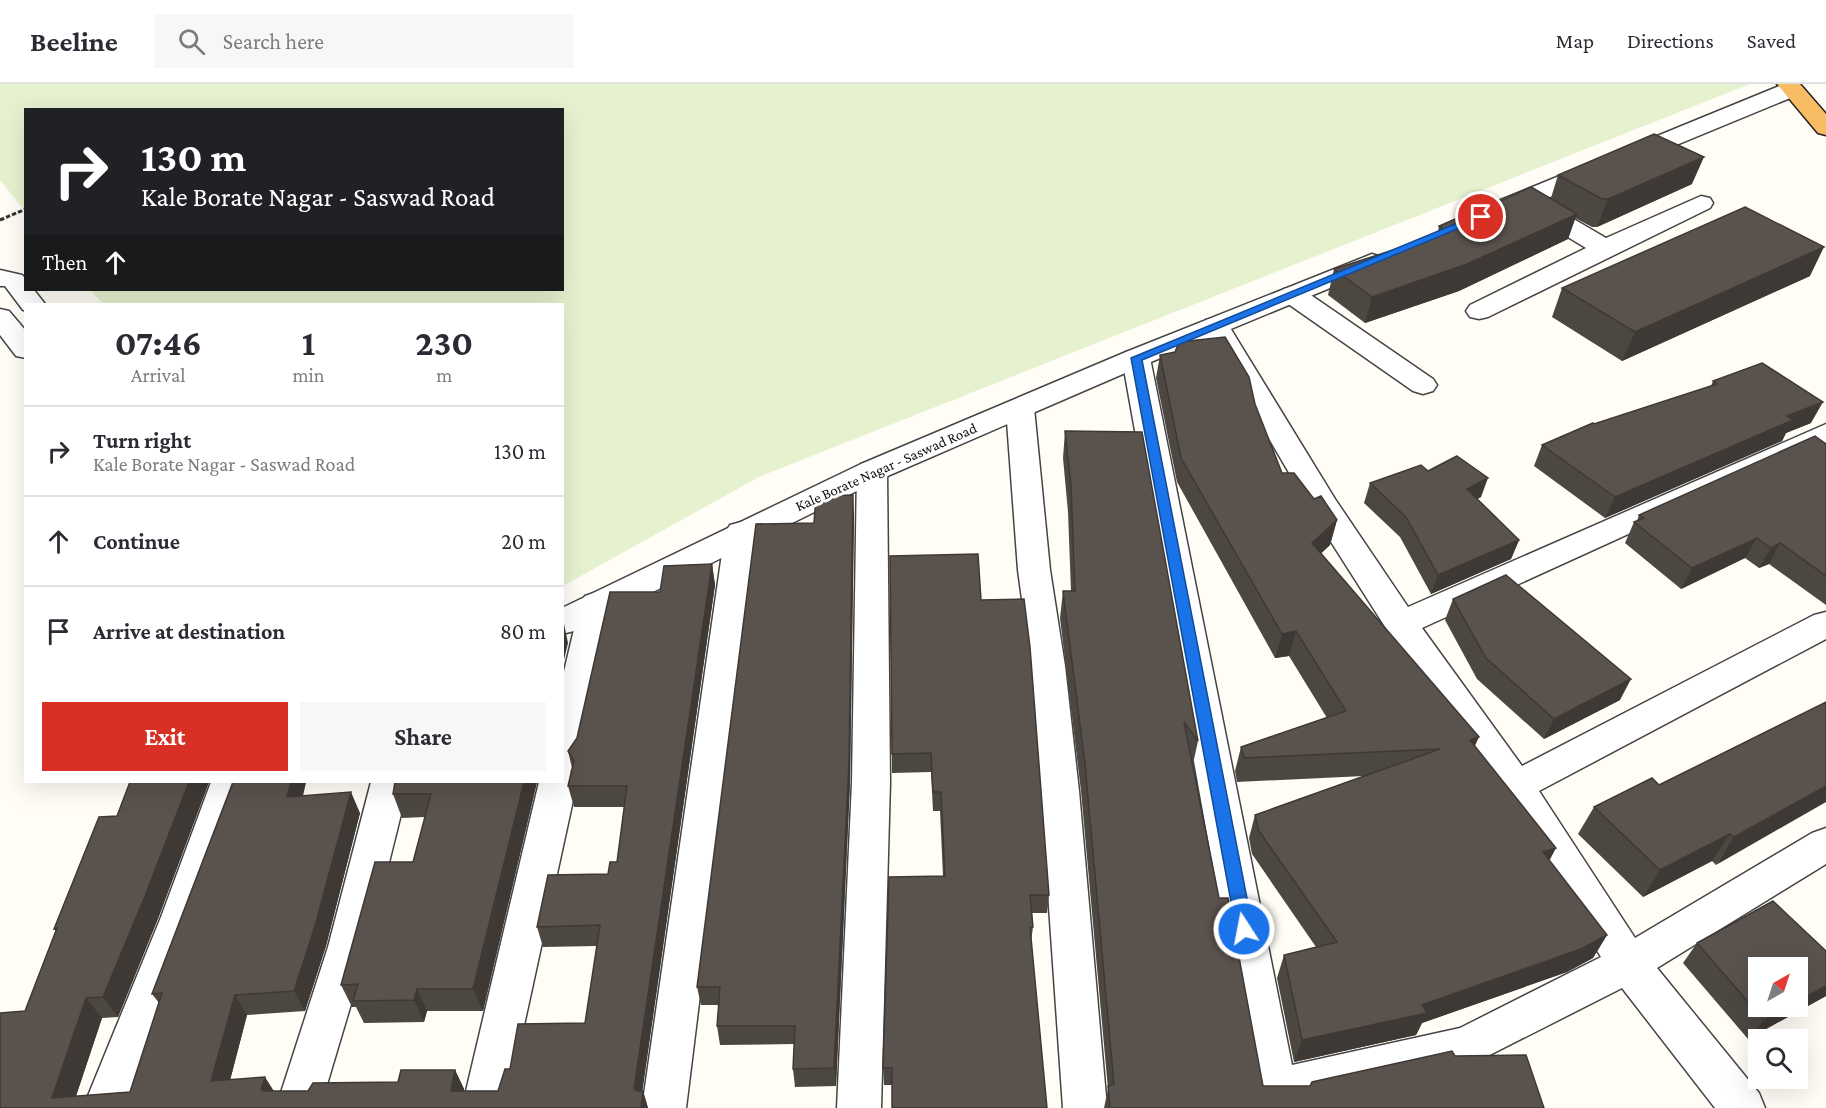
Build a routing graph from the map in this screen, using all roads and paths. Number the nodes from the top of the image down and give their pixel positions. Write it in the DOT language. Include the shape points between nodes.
graph roads {
  1 [pos="1790,86"];
  2 [pos="1826,128"];
  3 [pos="1523,200"];
  4 [pos="1701,203"];
  5 [pos="24,210"];
  6 [pos="1479,218"];
  7 [pos="0,220"];
  8 [pos="1605,248"];
  9 [pos="1391,254"];
  10 [pos="0,278"];
  11 [pos="1293,295"];
  12 [pos="31,303"];
  13 [pos="1479,310"];
  14 [pos="0,317"];
  15 [pos="1216,326"];
  16 [pos="24,347"];
  17 [pos="1136,358"];
  18 [pos="1423,385"];
  19 [pos="1020,408"];
  20 [pos="1826,433"];
  21 [pos="872,471"];
  22 [pos="741,533"];
  23 [pos="597,604"];
  24 [pos="564,621"];
  25 [pos="1401,624"];
  26 [pos="1826,624"];
  27 [pos="564,750"];
  28 [pos="230,783"];
  29 [pos="390,783"];
  30 [pos="558,783"];
  31 [pos="1516,786"];
  32 [pos="1826,844"];
  33 [pos="1628,964"];
  34 [pos="1276,1099"];
  35 [pos="105,1108"];
  36 [pos="297,1108"];
  37 [pos="484,1108"];
  38 [pos="664,1108"];
  39 [pos="859,1108"];
  40 [pos="1085,1108"];
  41 [pos="1743,1108"];
  1 -- 2 [label="highway"];
  1 -- 3 [label="street"];
  3 -- 6 [label="street"];
  3 -- 8 [label="street"];
  4 -- 8 [label="street"];
  5 -- 7 [label="path"];
  8 -- 13 [label="street"];
  9 -- 11 [label="street, Kale Borate Nagar - Saswad Road"];
  10 -- 12 [label="street" via="13,280"];
  11 -- 15 [label="street, Kale Borate Nagar - Saswad Road"];
  11 -- 18 [label="street"];
  14 -- 16 [label="street"];
  15 -- 17 [label="street, Kale Borate Nagar - Saswad Road"];
  15 -- 25 [label="street" via="1323,505"];
  17 -- 19 [label="street, Kale Borate Nagar - Saswad Road"];
  17 -- 34 [label="street"];
  19 -- 21 [label="street, Kale Borate Nagar - Saswad Road"];
  19 -- 40 [label="street" via="1059,780"];
  20 -- 25 [label="street"];
  21 -- 22 [label="street, Kale Borate Nagar - Saswad Road"];
  21 -- 39 [label="street" via="871,782"];
  22 -- 23 [label="street, Kale Borate Nagar - Saswad Road"];
  22 -- 38 [label="street"];
  23 -- 24 [label="street, Kale Borate Nagar - Saswad Road"];
  23 -- 27 [label="street"];
  25 -- 31 [label="street"];
  26 -- 31 [label="street"];
  28 -- 35 [label="street"];
  29 -- 36 [label="street" via="348,947"];
  30 -- 37 [label="street"];
  31 -- 33 [label="street"];
  32 -- 33 [label="street"];
  33 -- 34 [label="street" via="1466,1047"];
  33 -- 41 [label="street"];
}
